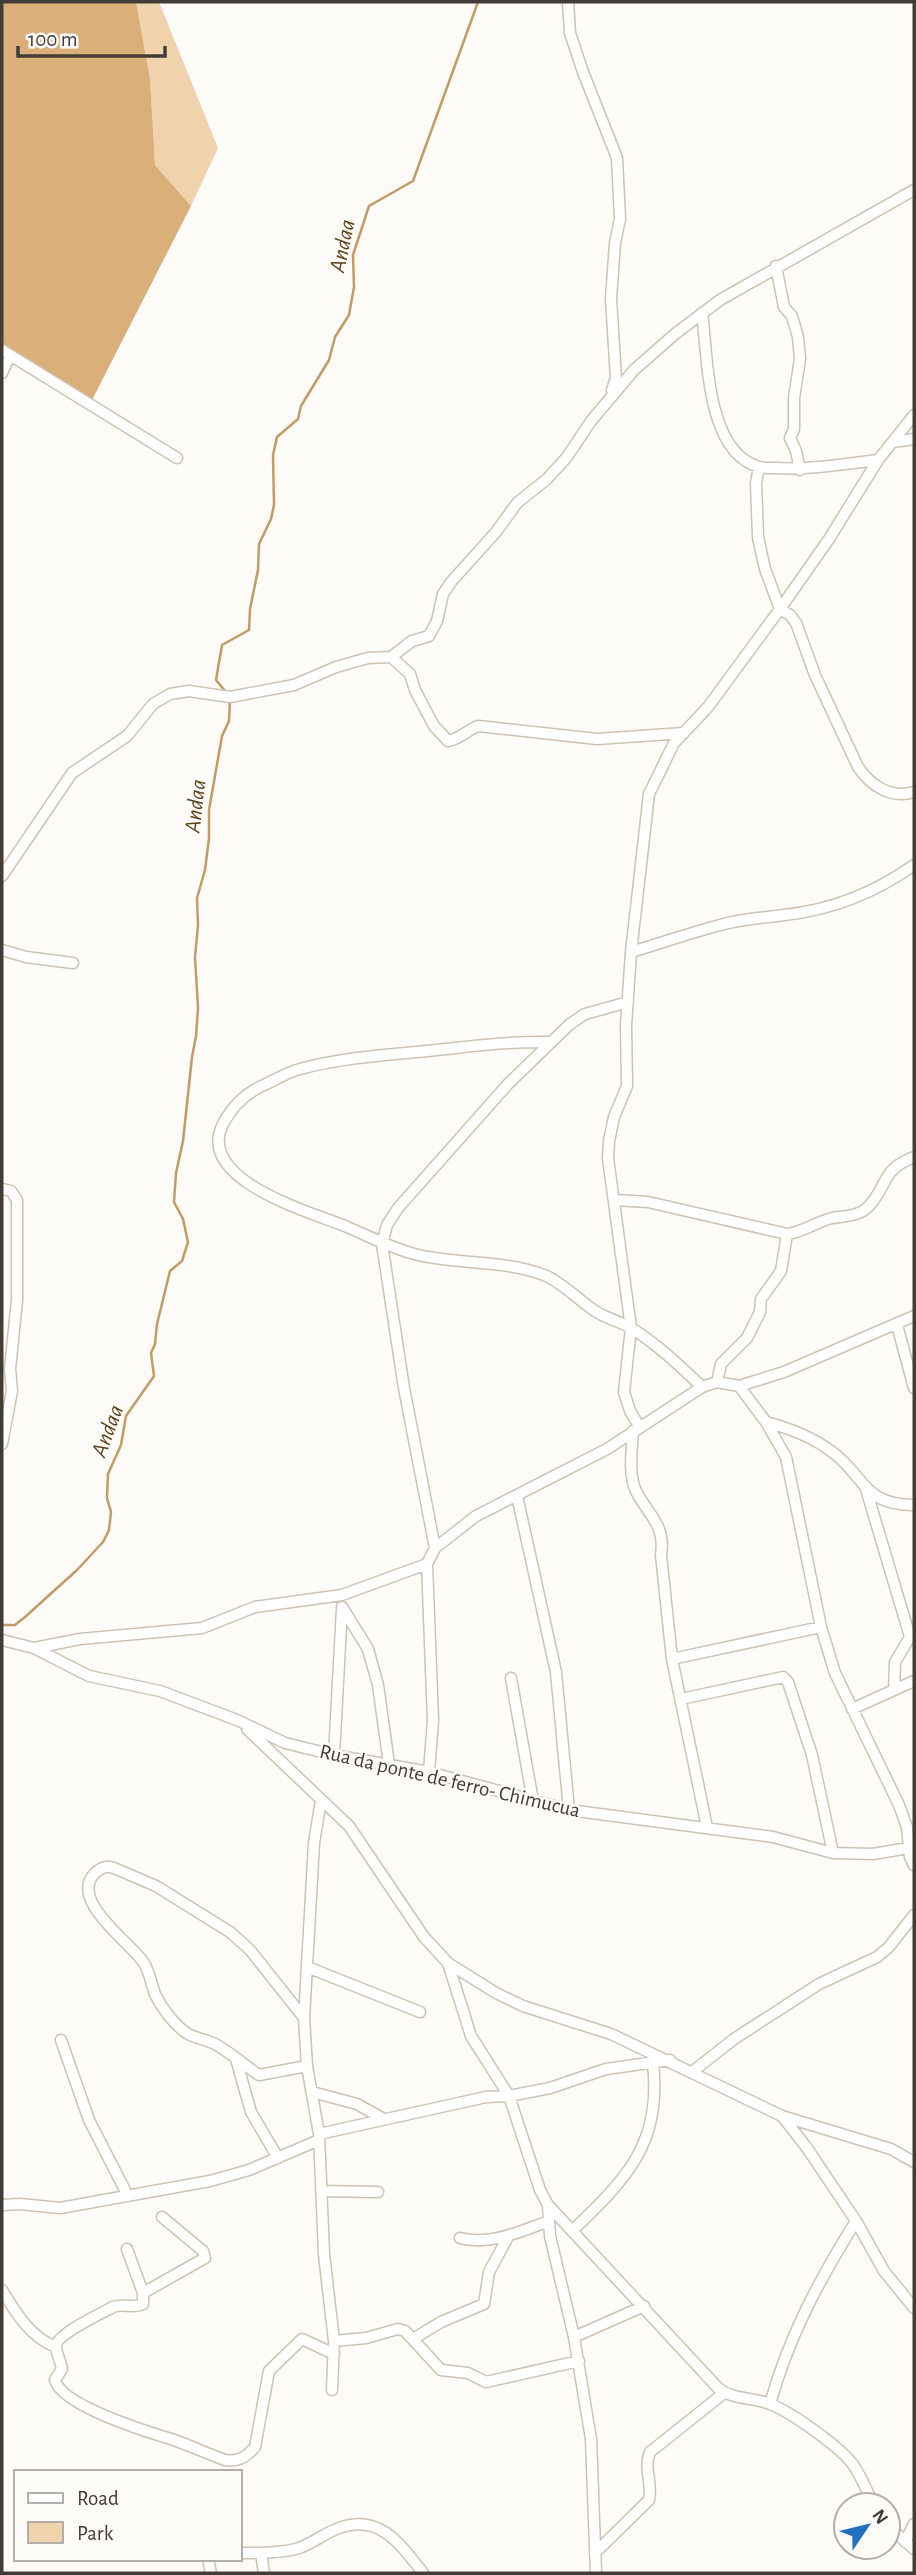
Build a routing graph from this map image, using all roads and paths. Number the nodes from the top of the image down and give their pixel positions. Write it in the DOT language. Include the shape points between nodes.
graph roads {
  1 [pos="568,2"];
  2 [pos="914,190"];
  3 [pos="776,266"];
  4 [pos="702,313"];
  5 [pos="6,352"];
  6 [pos="2,373"];
  7 [pos="610,396"];
  8 [pos="914,418"];
  9 [pos="914,439"];
  10 [pos="892,442"];
  11 [pos="177,458"];
  12 [pos="878,460"];
  13 [pos="759,467"];
  14 [pos="800,470"];
  15 [pos="780,609"];
  16 [pos="391,657"];
  17 [pos="684,733"];
  18 [pos="914,792"];
  19 [pos="914,865"];
  20 [pos="2,876"];
  21 [pos="2,950"];
  22 [pos="631,952"];
  23 [pos="74,963"];
  24 [pos="628,1002"];
  25 [pos="551,1042"];
  26 [pos="914,1157"];
  27 [pos="2,1189"];
  28 [pos="615,1200"];
  29 [pos="786,1234"];
  30 [pos="382,1244"];
  31 [pos="914,1316"];
  32 [pos="897,1325"];
  33 [pos="631,1328"];
  34 [pos="717,1382"];
  35 [pos="739,1386"];
  36 [pos="702,1387"];
  37 [pos="914,1388"];
  38 [pos="766,1422"];
  39 [pos="636,1429"];
  40 [pos="2,1444"];
  41 [pos="866,1489"];
  42 [pos="517,1496"];
  43 [pos="914,1505"];
  44 [pos="435,1548"];
  45 [pos="427,1564"];
  46 [pos="342,1595"];
  47 [pos="342,1607"];
  48 [pos="821,1627"];
  49 [pos="2,1640"];
  50 [pos="34,1648"];
  51 [pos="672,1660"];
  52 [pos="510,1678"];
  53 [pos="914,1681"];
  54 [pos="894,1690"];
  55 [pos="681,1699"];
  56 [pos="852,1709"];
  57 [pos="237,1720"];
  58 [pos="334,1755"];
  59 [pos="389,1764"];
  60 [pos="429,1772"];
  61 [pos="321,1800"];
  62 [pos="533,1801"];
  63 [pos="569,1810"];
  64 [pos="706,1827"];
  65 [pos="912,1848"];
  66 [pos="833,1853"];
  67 [pos="914,1865"];
  68 [pos="914,1915"];
  69 [pos="447,1963"];
  70 [pos="307,1967"];
  71 [pos="420,2012"];
  72 [pos="304,2018"];
  73 [pos="61,2040"];
  74 [pos="236,2059"];
  75 [pos="670,2060"];
  76 [pos="653,2064"];
  77 [pos="307,2066"];
  78 [pos="692,2073"];
  79 [pos="312,2092"];
  80 [pos="509,2096"];
  81 [pos="782,2116"];
  82 [pos="382,2118"];
  83 [pos="319,2137"];
  84 [pos="278,2158"];
  85 [pos="914,2162"];
  86 [pos="321,2191"];
  87 [pos="378,2192"];
  88 [pos="128,2196"];
  89 [pos="2,2205"];
  90 [pos="548,2205"];
  91 [pos="162,2217"];
  92 [pos="549,2221"];
  93 [pos="856,2221"];
  94 [pos="573,2230"];
  95 [pos="509,2235"];
  96 [pos="460,2238"];
  97 [pos="127,2249"];
  98 [pos="2,2290"];
  99 [pos="143,2293"];
  100 [pos="644,2306"];
  101 [pos="914,2308"];
  102 [pos="574,2337"];
  103 [pos="412,2339"];
  104 [pos="334,2342"];
  105 [pos="56,2347"];
  106 [pos="334,2354"];
  107 [pos="579,2361"];
  108 [pos="332,2389"];
  109 [pos="724,2393"];
  110 [pos="770,2404"];
  111 [pos="867,2491"];
  112 [pos="914,2524"];
  113 [pos="910,2546"];
  114 [pos="242,2553"];
  115 [pos="261,2553"];
  116 [pos="595,2553"];
  117 [pos="264,2573"];
  118 [pos="423,2573"];
  119 [pos="596,2573"];
  1 -- 7 [label="street" via="570,33 618,158 620,219 611,299 616,378"];
  2 -- 3 [label="street"];
  3 -- 4 [label="street"];
  3 -- 14 [label="street" via="784,307 798,337 800,359 790,438"];
  4 -- 7 [label="street"];
  4 -- 13 [label="street" via="712,398 722,432 735,454"];
  5 -- 6 [label="street"];
  5 -- 11 [label="street"];
  7 -- 16 [label="street" via="567,457 517,503 451,582 429,636 412,640"];
  8 -- 10 [label="street"];
  9 -- 10 [label="street"];
  10 -- 12 [label="street"];
  12 -- 14 [label="street"];
  12 -- 15 [label="street"];
  13 -- 14 [label="street"];
  13 -- 15 [label="street" via="759,545"];
  15 -- 17 [label="street"];
  15 -- 18 [label="street" via="796,623 867,781 881,790 905,795"];
  16 -- 17 [label="street" via="411,674 434,726 448,741 478,726 597,739"];
  16 -- 20 [label="street" via="368,658 294,685 230,697 189,691 170,694 153,704 127,736 72,773"];
  17 -- 22 [label="street" via="674,743 649,794"];
  19 -- 22 [label="street" via="852,898 787,915 719,925"];
  21 -- 23 [label="street"];
  22 -- 24 [label="street"];
  24 -- 25 [label="street" via="585,1014"];
  24 -- 28 [label="street" via="627,1086 609,1141"];
  25 -- 30 [label="street" via="398,1208"];
  25 -- 30 [label="street" via="519,1041 369,1057 299,1069 256,1088 232,1106 220,1128 220,1149 231,1169 274,1198"];
  26 -- 29 [label="street" via="892,1168 868,1208"];
  27 -- 40 [label="street" via="18,1200 19,1247 12,1391"];
  28 -- 29 [label="street" via="648,1202"];
  28 -- 33 [label="street"];
  29 -- 34 [label="street" via="781,1271 761,1299 747,1338 721,1364"];
  30 -- 33 [label="street" via="548,1276 599,1314"];
  30 -- 44 [label="street"];
  31 -- 32 [label="street"];
  32 -- 35 [label="street"];
  32 -- 37 [label="street"];
  33 -- 36 [label="street"];
  33 -- 39 [label="street" via="624,1392"];
  34 -- 35 [label="street"];
  34 -- 36 [label="street"];
  35 -- 38 [label="street"];
  36 -- 39 [label="street"];
  38 -- 41 [label="street" via="833,1452"];
  38 -- 48 [label="street" via="786,1457"];
  39 -- 42 [label="street"];
  39 -- 51 [label="street" via="631,1466 635,1489 664,1540 661,1555"];
  41 -- 43 [label="street" via="882,1500"];
  41 -- 54 [label="street" via="909,1637 895,1662"];
  42 -- 44 [label="street" via="476,1516"];
  42 -- 63 [label="street" via="556,1672"];
  44 -- 45 [label="street"];
  45 -- 46 [label="street"];
  45 -- 60 [label="street" via="433,1720"];
  46 -- 47 [label="street"];
  46 -- 50 [label="street" via="256,1607 202,1628"];
  47 -- 58 [label="street"];
  47 -- 59 [label="street" via="368,1649"];
  48 -- 51 [label="street"];
  48 -- 56 [label="street" via="835,1674"];
  49 -- 50 [label="street, Rua da ponte de ferro- Chimucua"];
  50 -- 57 [label="street, Rua da ponte de ferro- Chimucua" via="89,1676 160,1691"];
  51 -- 55 [label="street"];
  52 -- 62 [label="street"];
  53 -- 54 [label="street"];
  54 -- 56 [label="street"];
  55 -- 64 [label="street"];
  55 -- 66 [label="street" via="783,1677 788,1682 812,1755"];
  56 -- 65 [label="street" via="899,1805"];
  57 -- 58 [label="street, Rua da ponte de ferro- Chimucua" via="285,1743"];
  57 -- 61 [label="street"];
  58 -- 59 [label="street, Rua da ponte de ferro- Chimucua"];
  59 -- 60 [label="street, Rua da ponte de ferro- Chimucua"];
  60 -- 62 [label="street, Rua da ponte de ferro- Chimucua"];
  61 -- 69 [label="street" via="349,1826 424,1937"];
  61 -- 70 [label="street"];
  62 -- 63 [label="street, Rua da ponte de ferro- Chimucua"];
  63 -- 64 [label="street, Rua da ponte de ferro- Chimucua"];
  64 -- 66 [label="street, Rua da ponte de ferro- Chimucua" via="773,1837"];
  65 -- 66 [label="street, Rua da ponte de ferro- Chimucua" via="873,1854"];
  65 -- 67 [label="street"];
  68 -- 78 [label="street" via="877,1957 819,1984 734,2039"];
  69 -- 75 [label="street" via="523,2006 611,2034"];
  69 -- 80 [label="street" via="471,2036"];
  70 -- 71 [label="street"];
  70 -- 72 [label="street"];
  72 -- 74 [label="street" via="230,1932 156,1885 108,1866 100,1869 87,1885 87,1893 116,1935 143,1962 156,1997 184,2031 212,2042"];
  72 -- 77 [label="street"];
  73 -- 88 [label="street" via="89,2120"];
  74 -- 77 [label="street" via="259,2075"];
  74 -- 84 [label="street" via="251,2112"];
  75 -- 76 [label="street"];
  75 -- 78 [label="street"];
  76 -- 80 [label="street" via="606,2069"];
  76 -- 94 [label="street" via="653,2116 637,2158 625,2178"];
  77 -- 79 [label="street"];
  78 -- 81 [label="street"];
  79 -- 82 [label="street" via="357,2104"];
  79 -- 83 [label="street"];
  80 -- 82 [label="street"];
  80 -- 90 [label="street"];
  81 -- 85 [label="street" via="891,2149"];
  81 -- 93 [label="street"];
  82 -- 83 [label="street"];
  83 -- 84 [label="street"];
  83 -- 86 [label="street"];
  84 -- 88 [label="street" via="210,2181"];
  86 -- 87 [label="street"];
  86 -- 104 [label="street"];
  88 -- 89 [label="street" via="60,2208"];
  90 -- 92 [label="street"];
  90 -- 94 [label="street"];
  91 -- 99 [label="street" via="203,2251 205,2258"];
  92 -- 95 [label="street"];
  92 -- 102 [label="street"];
  93 -- 101 [label="street" via="884,2271"];
  93 -- 110 [label="street" via="810,2297"];
  94 -- 100 [label="street"];
  95 -- 96 [label="street" via="480,2241"];
  95 -- 103 [label="street" via="489,2272 484,2304"];
  97 -- 99 [label="street"];
  98 -- 105 [label="street" via="21,2319 41,2340"];
  99 -- 105 [label="street" via="143,2304 113,2307 60,2338"];
  100 -- 102 [label="street"];
  100 -- 109 [label="street"];
  102 -- 107 [label="street"];
  103 -- 104 [label="street" via="398,2329"];
  103 -- 107 [label="street" via="441,2370 468,2373 486,2382"];
  104 -- 106 [label="street"];
  105 -- 106 [label="street" via="62,2369 56,2385 84,2407 234,2462 255,2447 273,2365 302,2339"];
  106 -- 108 [label="street"];
  107 -- 116 [label="street" via="591,2440"];
  109 -- 110 [label="street"];
  109 -- 116 [label="street" via="650,2452 646,2463 649,2500"];
  110 -- 111 [label="street" via="846,2456"];
  112 -- 113 [label="street"];
  114 -- 115 [label="street"];
  115 -- 117 [label="street"];
  115 -- 118 [label="street" via="296,2549 358,2524 388,2532"];
  116 -- 119 [label="street"];
}
